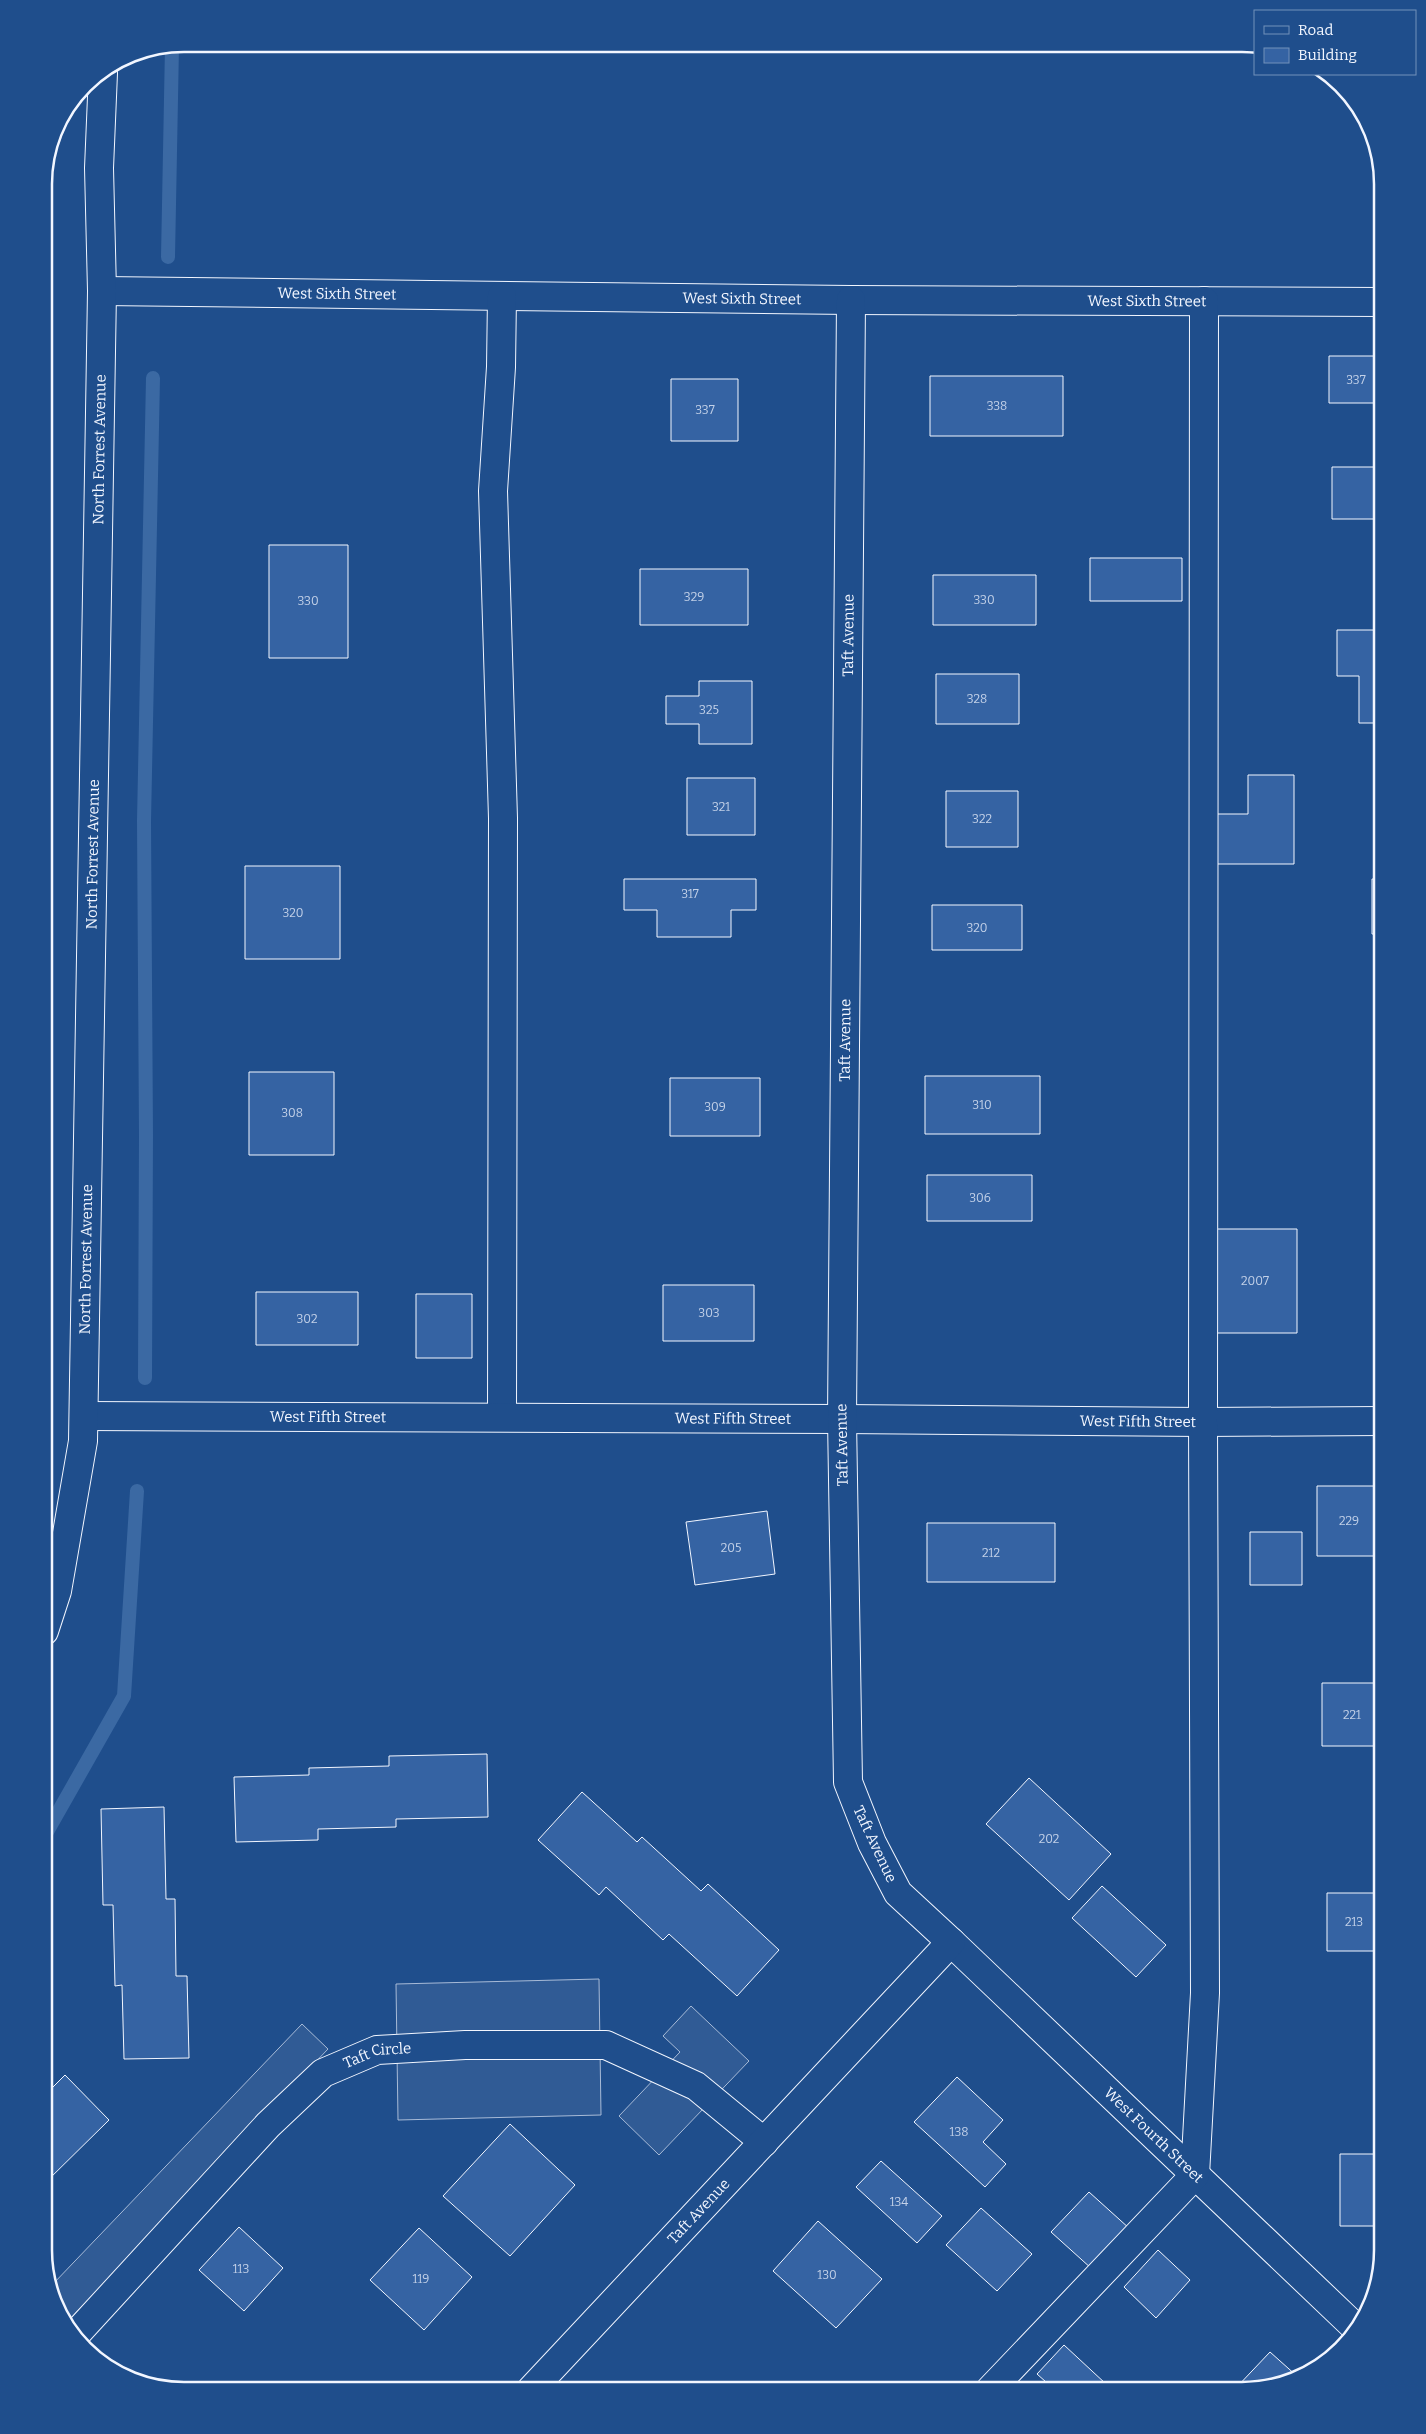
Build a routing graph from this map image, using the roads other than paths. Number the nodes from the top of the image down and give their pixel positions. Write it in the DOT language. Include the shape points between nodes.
graph roads {
  1 [pos="103,81"];
  2 [pos="102,291"];
  3 [pos="502,296"];
  4 [pos="851,300"];
  5 [pos="1204,301"];
  6 [pos="1374,302"];
  7 [pos="84,1416"];
  8 [pos="502,1417"];
  9 [pos="842,1419"];
  10 [pos="1374,1421"];
  11 [pos="1203,1422"];
  12 [pos="52,1605"];
  13 [pos="951,1942"];
  14 [pos="764,2142"];
  15 [pos="1195,2175"];
  16 [pos="1351,2323"];
  17 [pos="80,2330"];
  18 [pos="539,2381"];
  19 [pos="998,2382"];
  1 -- 2 [label="street, North Forrest Avenue" via="99,168"];
  2 -- 3 [label="street, West Sixth Street"];
  2 -- 7 [label="street, North Forrest Avenue"];
  3 -- 4 [label="street, West Sixth Street"];
  3 -- 8 [label="street" via="493,491 503,818"];
  4 -- 5 [label="street, West Sixth Street"];
  4 -- 9 [label="street, Taft Avenue"];
  5 -- 6 [label="street, West Sixth Street"];
  5 -- 11 [label="street"];
  7 -- 8 [label="street, West Fifth Street"];
  7 -- 12 [label="street, North Forrest Avenue" via="84,1441"];
  8 -- 9 [label="street, West Fifth Street"];
  9 -- 11 [label="street, West Fifth Street"];
  9 -- 13 [label="street, Taft Avenue" via="848,1782 872,1843 898,1892"];
  10 -- 11 [label="street, West Fifth Street"];
  11 -- 15 [label="street" via="1205,1993"];
  13 -- 14 [label="street, Taft Avenue"];
  13 -- 15 [label="street, West Fourth Street"];
  14 -- 17 [label="street, Taft Circle" via="696,2086 606,2045 464,2045 377,2050 323,2072 274,2118"];
  14 -- 18 [label="street, Taft Avenue"];
  15 -- 16 [label="street, West Fourth Street"];
  15 -- 19 [label="street"];
}
